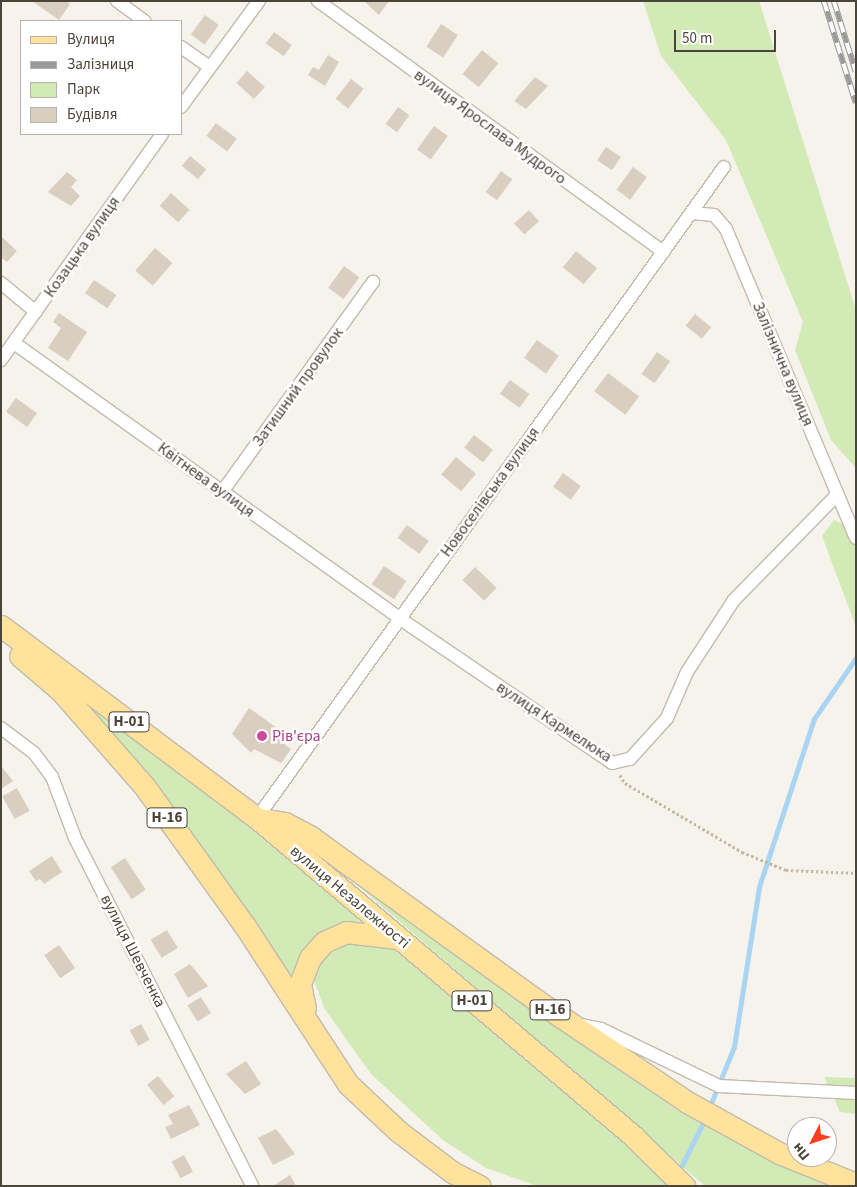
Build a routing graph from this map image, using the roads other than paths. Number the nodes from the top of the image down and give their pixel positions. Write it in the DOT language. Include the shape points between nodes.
graph roads {
  1 [pos="117,1"];
  2 [pos="259,1"];
  3 [pos="318,1"];
  4 [pos="144,20"];
  5 [pos="182,48"];
  6 [pos="210,67"];
  7 [pos="182,106"];
  8 [pos="161,135"];
  9 [pos="724,167"];
  10 [pos="691,213"];
  11 [pos="663,252"];
  12 [pos="373,282"];
  13 [pos="1,283"];
  14 [pos="36,312"];
  15 [pos="14,343"];
  16 [pos="1,360"];
  17 [pos="222,492"];
  18 [pos="837,495"];
  19 [pos="856,538"];
  20 [pos="399,618"];
  21 [pos="1,626"];
  22 [pos="1,639"];
  23 [pos="1,728"];
  24 [pos="257,818"];
  25 [pos="397,938"];
  26 [pos="307,1018"];
  27 [pos="569,1023"];
  28 [pos="856,1093"];
  29 [pos="856,1184"];
  30 [pos="252,1186"];
  31 [pos="480,1186"];
  32 [pos="684,1186"];
  1 -- 4 [label="street"];
  2 -- 6 [label="street"];
  3 -- 11 [label="street, вулиця Ярослава Мудрого"];
  5 -- 6 [label="street"];
  6 -- 7 [label="street"];
  8 -- 14 [label="street, Козацька вулиця"];
  9 -- 10 [label="street, Новоселівська вулиця"];
  10 -- 11 [label="street, Новоселівська вулиця"];
  10 -- 18 [label="street, Залізнична вулиця" via="714,215 726,229"];
  11 -- 20 [label="street, Новоселівська вулиця"];
  12 -- 17 [label="street, Затишний провулок"];
  13 -- 14 [label="street"];
  14 -- 15 [label="street, Козацька вулиця"];
  15 -- 16 [label="street, Козацька вулиця"];
  15 -- 17 [label="street, Квітнева вулиця"];
  17 -- 20 [label="street, Квітнева вулиця"];
  18 -- 19 [label="street, Залізнична вулиця"];
  18 -- 20 [label="street, вулиця Кармелюка" via="734,600 687,672 667,718 630,759 612,763"];
  20 -- 24 [label="street, Новоселівська вулиця"];
  21 -- 24 [label="main road, вулиця Незалежності / Н-01"];
  22 -- 26 [label="main road, Н-16" via="61,691 144,787"];
  23 -- 30 [label="street, вулиця Шевченка" via="34,754 52,777 75,838"];
  24 -- 25 [label="main road, вулиця Незалежності / Н-01"];
  24 -- 27 [label="main road, Н-16" via="285,823 311,837"];
  25 -- 26 [label="main road" via="346,932 324,942 310,958 300,984"];
  25 -- 32 [label="main road, вулиця Незалежності / Н-01" via="635,1138"];
  26 -- 31 [label="main road, Н-16" via="348,1084 405,1137 452,1172"];
  27 -- 28 [label="street" via="601,1029 718,1086"];
  27 -- 29 [label="main road, Н-16" via="738,1132 820,1173"];
}
